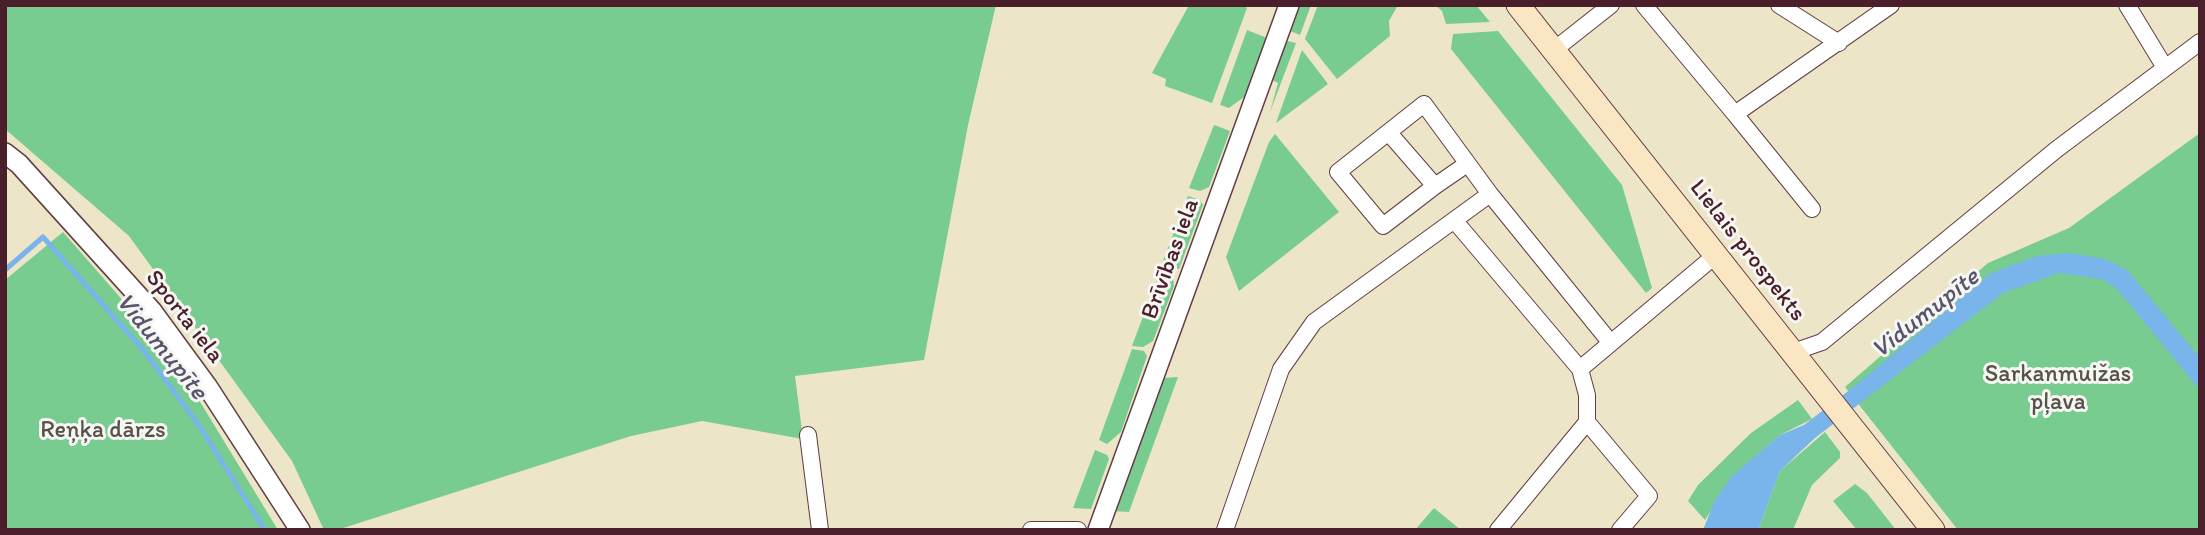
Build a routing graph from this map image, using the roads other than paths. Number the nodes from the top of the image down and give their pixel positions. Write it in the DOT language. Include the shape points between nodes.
graph roads {
  1 [pos="1289,5"];
  2 [pos="1518,5"];
  3 [pos="1611,5"];
  4 [pos="1644,5"];
  5 [pos="1891,5"];
  6 [pos="2127,5"];
  7 [pos="1788,7"];
  8 [pos="2200,42"];
  9 [pos="1839,43"];
  10 [pos="1554,50"];
  11 [pos="2164,66"];
  12 [pos="1735,114"];
  13 [pos="1389,133"];
  14 [pos="5,153"];
  15 [pos="1467,164"];
  16 [pos="1435,186"];
  17 [pos="1489,194"];
  18 [pos="1812,209"];
  19 [pos="1454,220"];
  20 [pos="1717,254"];
  21 [pos="1610,342"];
  22 [pos="1793,352"];
  23 [pos="1580,369"];
  24 [pos="1587,422"];
  25 [pos="808,435"];
  26 [pos="300,530"];
  27 [pos="820,530"];
  28 [pos="1031,530"];
  29 [pos="1078,530"];
  30 [pos="1098,530"];
  31 [pos="1226,530"];
  32 [pos="1498,530"];
  33 [pos="1620,530"];
  34 [pos="1933,530"];
  1 -- 30 [label="street, Brīvības iela"];
  2 -- 10 [label="main road, Lielais prospekts"];
  3 -- 10 [label="street"];
  4 -- 12 [label="street"];
  5 -- 9 [label="street"];
  6 -- 11 [label="street"];
  7 -- 9 [label="street"];
  8 -- 11 [label="street"];
  9 -- 12 [label="street"];
  10 -- 20 [label="main road, Lielais prospekts"];
  11 -- 22 [label="street" via="1822,342"];
  12 -- 18 [label="street"];
  13 -- 15 [label="street" via="1424,104"];
  13 -- 16 [label="street"];
  13 -- 16 [label="street" via="1338,172 1383,226"];
  14 -- 26 [label="street, Sporta iela" via="152,311 207,386"];
  15 -- 16 [label="street"];
  15 -- 17 [label="street"];
  17 -- 19 [label="street"];
  17 -- 21 [label="street"];
  19 -- 23 [label="street"];
  19 -- 31 [label="street" via="1314,322 1281,369"];
  20 -- 21 [label="street"];
  20 -- 22 [label="main road, Lielais prospekts"];
  21 -- 23 [label="street"];
  22 -- 34 [label="main road, Lielais prospekts"];
  23 -- 24 [label="street" via="1587,395"];
  24 -- 32 [label="street"];
  24 -- 33 [label="street" via="1648,496"];
  25 -- 27 [label="street"];
  28 -- 29 [label="street"];
}
